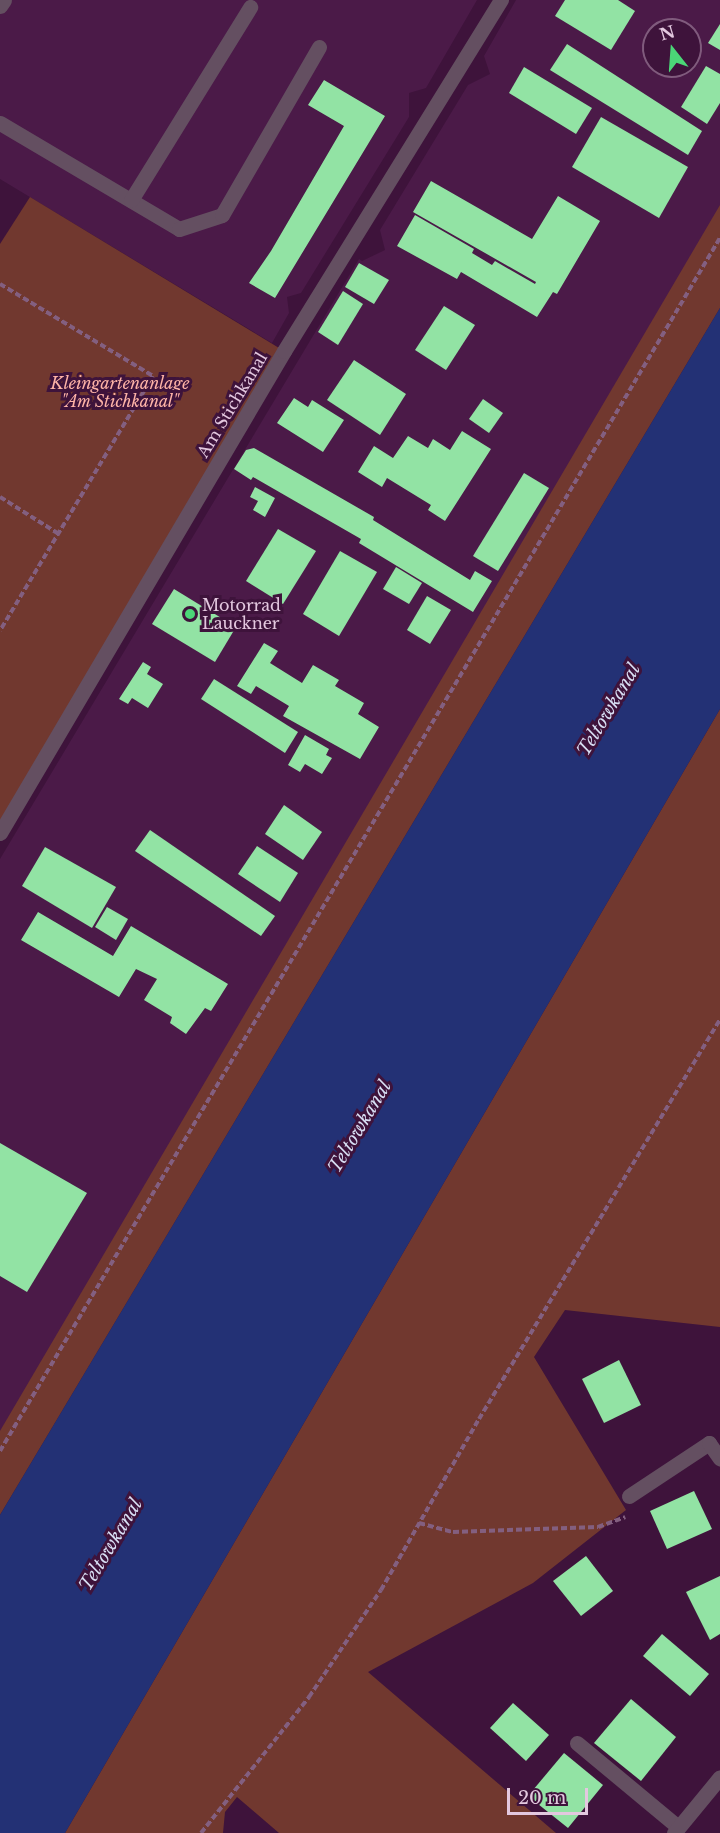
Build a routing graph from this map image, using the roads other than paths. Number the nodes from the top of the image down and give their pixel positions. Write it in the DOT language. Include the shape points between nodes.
graph roads {
  1 [pos="4,0"];
  2 [pos="501,0"];
  3 [pos="0,6"];
  4 [pos="250,7"];
  5 [pos="319,47"];
  6 [pos="0,123"];
  7 [pos="131,200"];
  8 [pos="0,833"];
  9 [pos="720,1459"];
  10 [pos="629,1496"];
  11 [pos="577,1743"];
  12 [pos="720,1777"];
  13 [pos="676,1830"];
  1 -- 3 [label="street"];
  2 -- 8 [label="street, Am Stichkanal" via="285,351"];
  4 -- 7 [label="street"];
  5 -- 7 [label="street" via="222,215 179,229"];
  6 -- 7 [label="street"];
  9 -- 10 [label="street" via="709,1443"];
  11 -- 13 [label="street"];
  12 -- 13 [label="street"];
}
